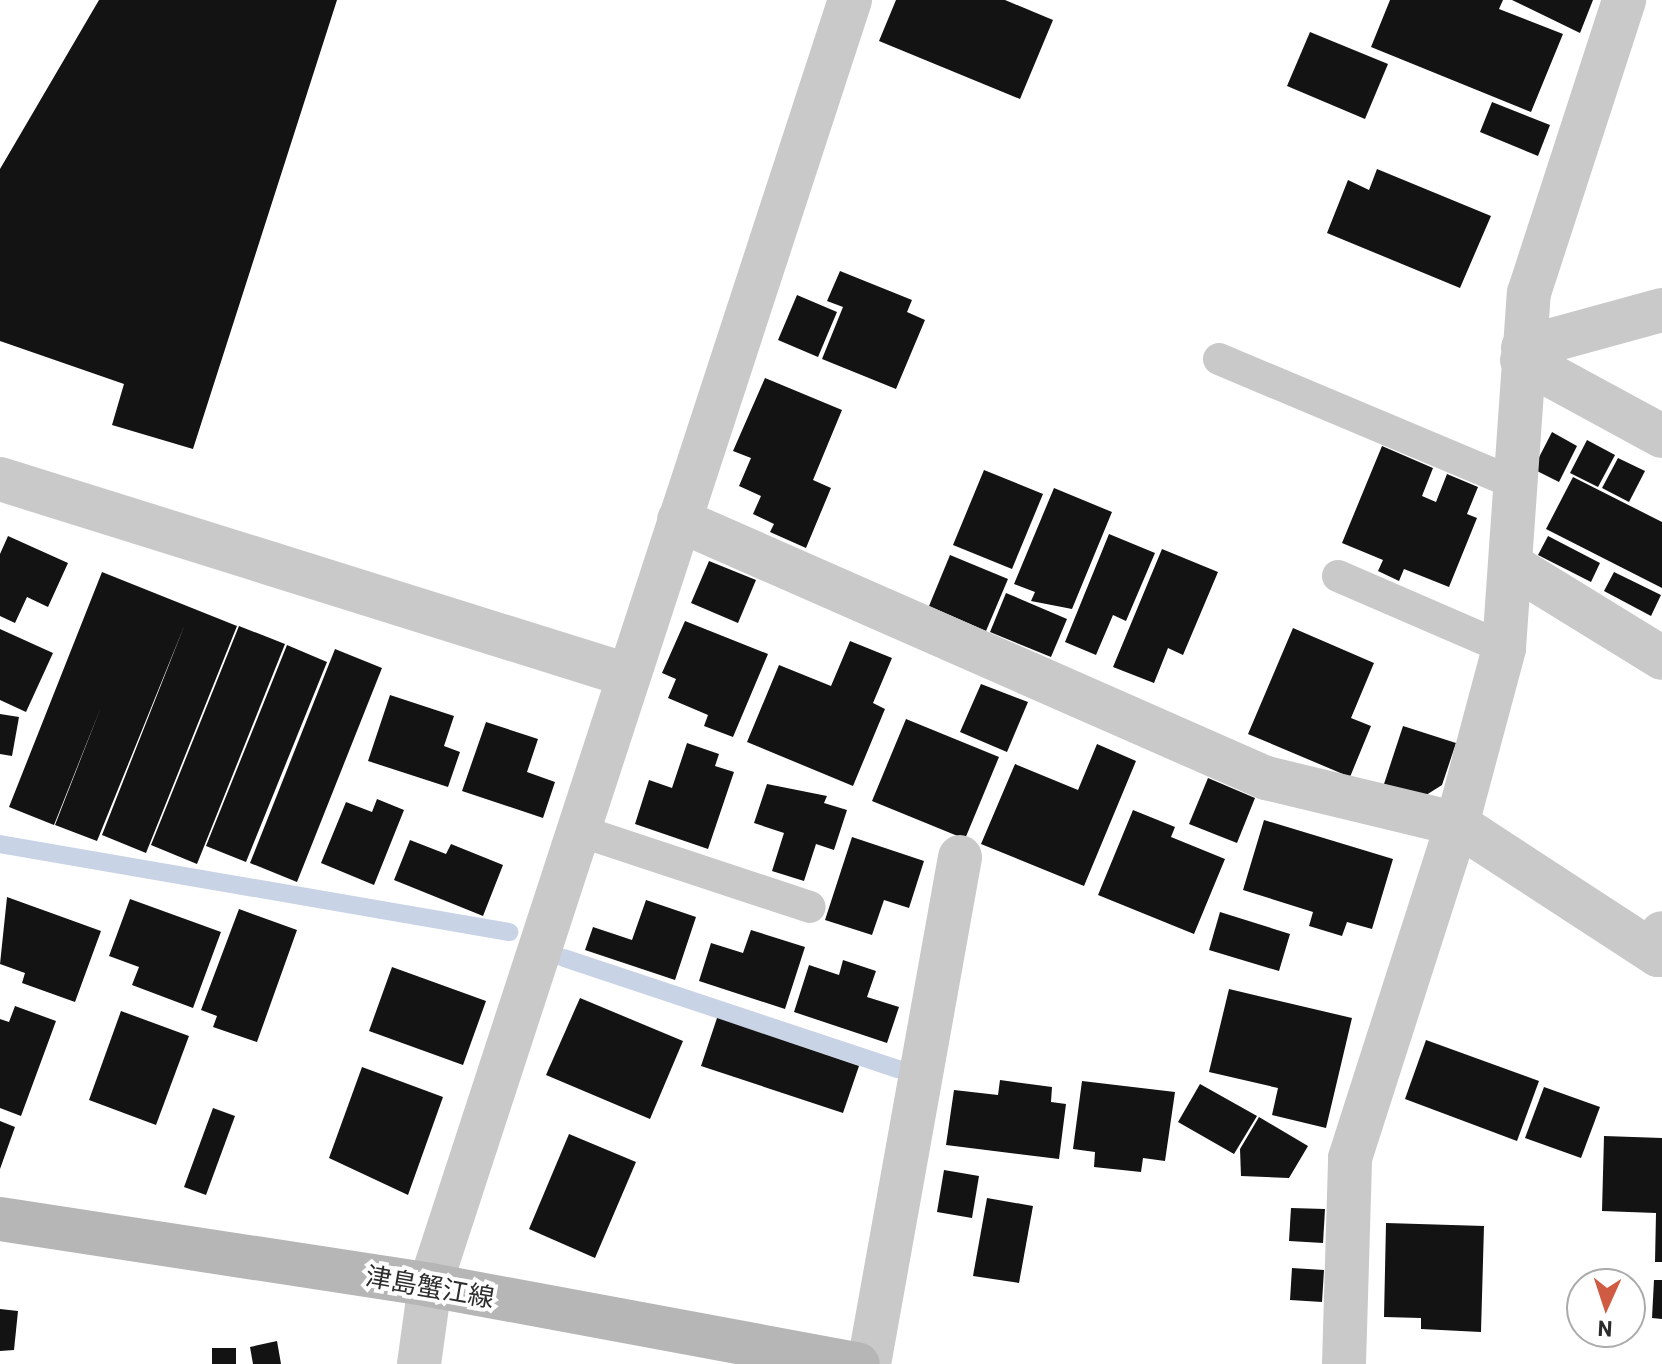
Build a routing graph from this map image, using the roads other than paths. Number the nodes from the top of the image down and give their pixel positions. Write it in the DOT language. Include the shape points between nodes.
graph roads {
  1 [pos="850,0"];
  2 [pos="1624,0"];
  3 [pos="1662,310"];
  4 [pos="1522,354"];
  5 [pos="1219,359"];
  6 [pos="1662,436"];
  7 [pos="0,479"];
  8 [pos="1516,484"];
  9 [pos="679,520"];
  10 [pos="1511,565"];
  11 [pos="1338,576"];
  12 [pos="1504,648"];
  13 [pos="1662,658"];
  14 [pos="627,675"];
  15 [pos="1457,824"];
  16 [pos="577,830"];
  17 [pos="960,857"];
  18 [pos="810,907"];
  19 [pos="1662,933"];
  20 [pos="0,1219"];
  21 [pos="430,1285"];
  22 [pos="419,1364"];
  23 [pos="858,1364"];
  24 [pos="869,1364"];
  25 [pos="1344,1364"];
  1 -- 9 [label="street"];
  2 -- 4 [label="street" via="1529,293"];
  3 -- 4 [label="street"];
  4 -- 6 [label="street"];
  4 -- 8 [label="street"];
  5 -- 8 [label="lane"];
  7 -- 14 [label="street"];
  8 -- 10 [label="street"];
  9 -- 14 [label="street"];
  9 -- 15 [label="street" via="1266,778"];
  10 -- 12 [label="street"];
  10 -- 13 [label="street"];
  11 -- 12 [label="lane"];
  12 -- 15 [label="street"];
  14 -- 16 [label="street"];
  15 -- 19 [label="street" via="1658,955"];
  15 -- 25 [label="street" via="1350,1158"];
  16 -- 18 [label="lane"];
  16 -- 21 [label="street"];
  17 -- 24 [label="street"];
  20 -- 21 [label="main road, 津島蟹江線"];
  21 -- 22 [label="street"];
  21 -- 23 [label="main road, 津島蟹江線"];
}
